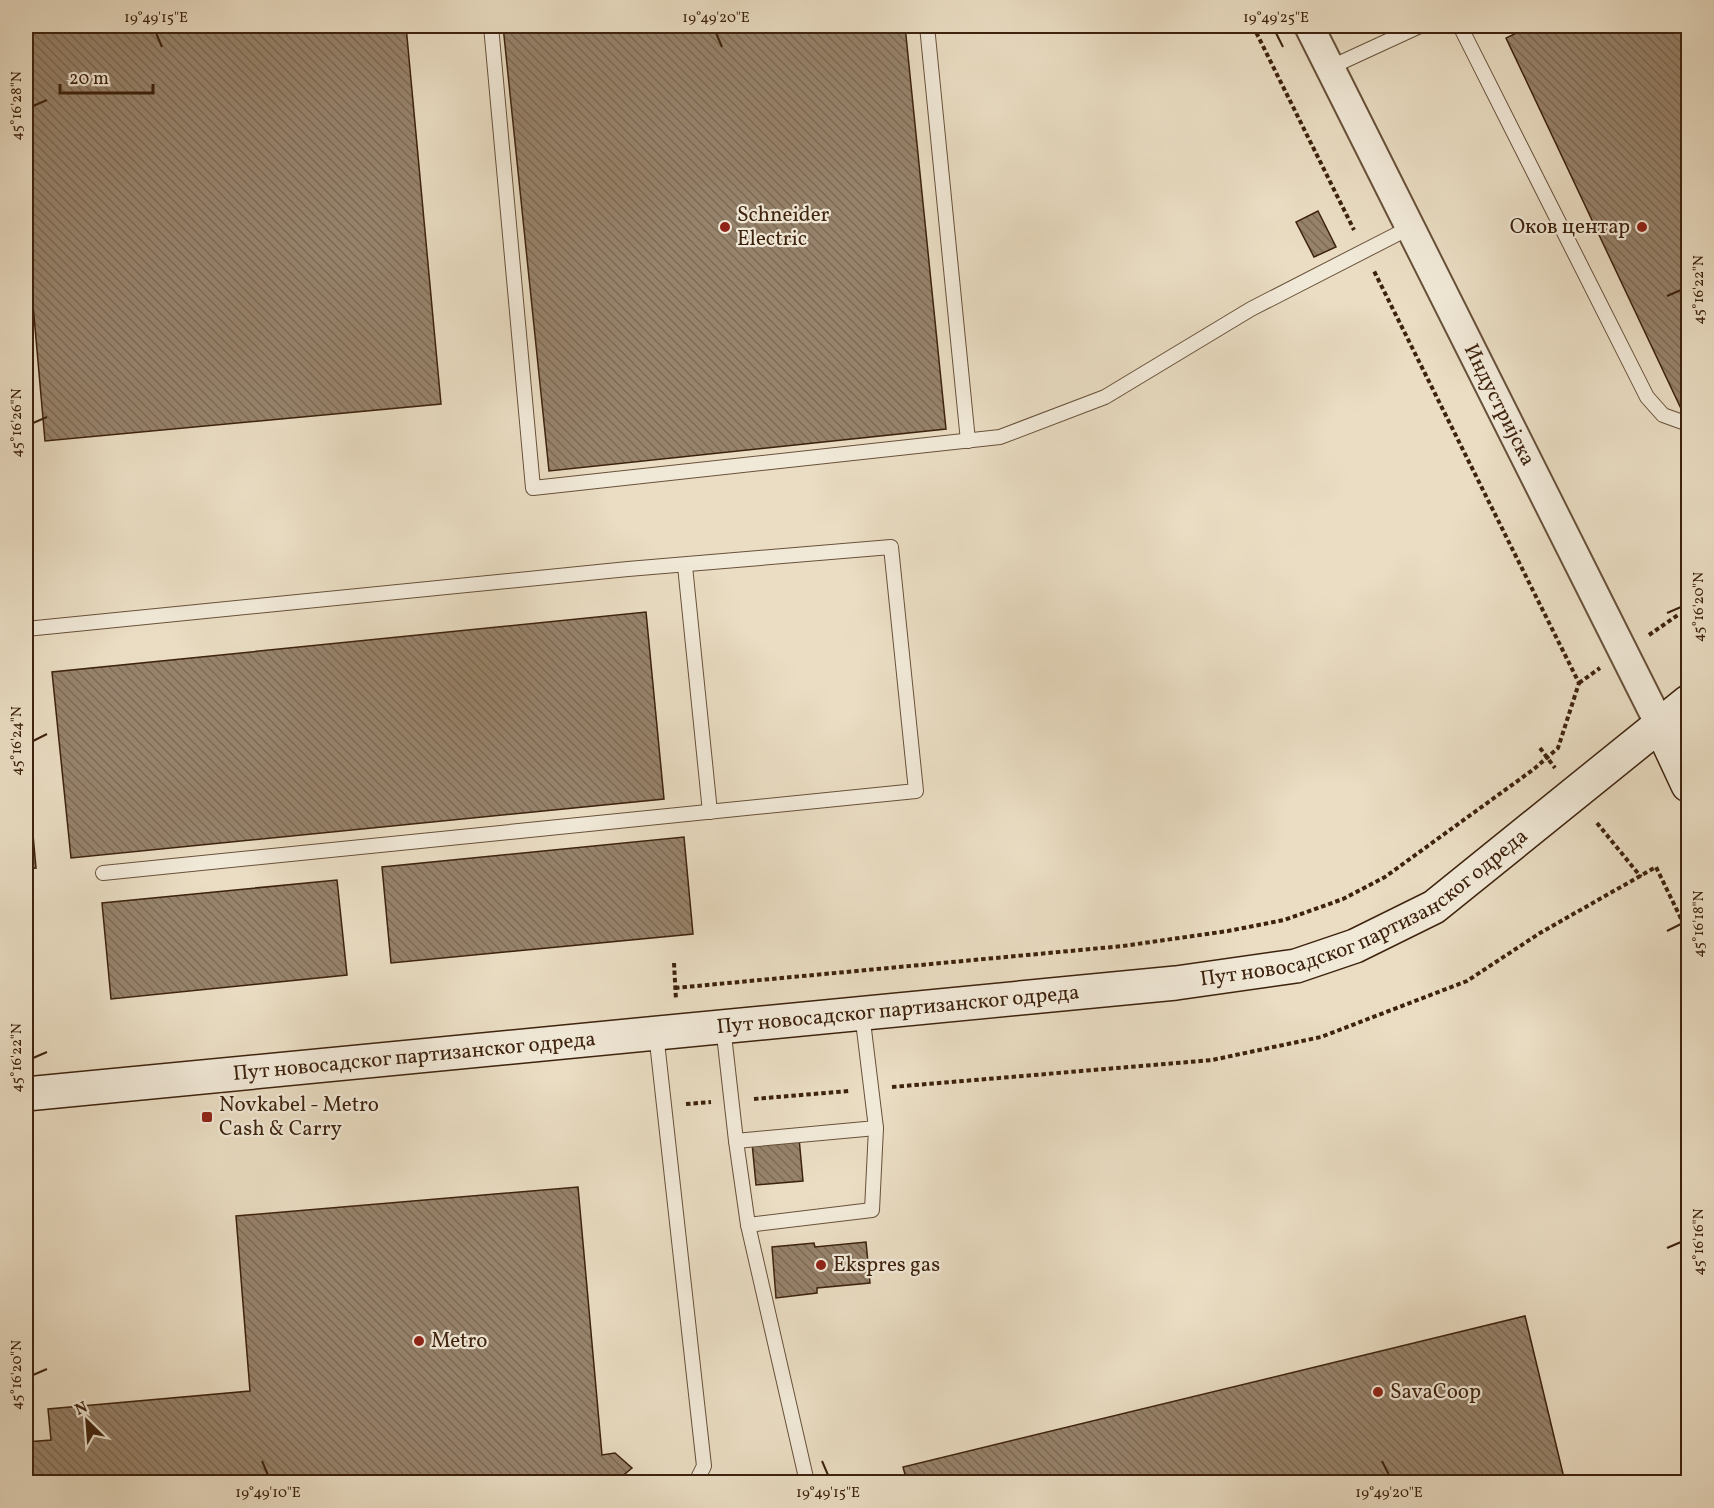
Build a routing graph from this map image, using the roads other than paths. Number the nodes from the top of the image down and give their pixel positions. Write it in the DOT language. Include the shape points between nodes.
graph roads {
  1 [pos="491,26"];
  2 [pos="927,26"];
  3 [pos="1309,26"];
  4 [pos="1420,26"];
  5 [pos="1460,26"];
  6 [pos="1331,67"];
  7 [pos="1409,228"];
  8 [pos="1689,424"];
  9 [pos="968,441"];
  10 [pos="685,566"];
  11 [pos="26,629"];
  12 [pos="1689,702"];
  13 [pos="1660,725"];
  14 [pos="1689,785"];
  15 [pos="710,812"];
  16 [pos="103,873"];
  17 [pos="862,1012"];
  18 [pos="723,1026"];
  19 [pos="656,1032"];
  20 [pos="26,1094"];
  21 [pos="876,1128"];
  22 [pos="736,1141"];
  23 [pos="748,1225"];
  24 [pos="696,1482"];
  25 [pos="807,1482"];
  1 -- 9 [label="lane" via="533,488"];
  2 -- 9 [label="lane"];
  3 -- 6 [label="street, Индустријска"];
  4 -- 6 [label="lane"];
  5 -- 8 [label="lane" via="1647,397 1663,416"];
  6 -- 7 [label="street, Индустријска"];
  7 -- 9 [label="lane" via="1251,309 1105,397 1000,437"];
  7 -- 13 [label="street, Индустријска"];
  10 -- 11 [label="lane"];
  10 -- 15 [label="lane"];
  10 -- 15 [label="lane" via="891,547 916,792"];
  12 -- 13 [label="street, Пут новосадског партизанског одреда"];
  13 -- 14 [label="street, Индустријска"];
  13 -- 17 [label="street, Пут новосадског партизанског одреда" via="1434,907 1355,946 1296,966 1176,983"];
  15 -- 16 [label="lane"];
  17 -- 18 [label="street, Пут новосадског партизанског одреда"];
  17 -- 21 [label="lane"];
  18 -- 19 [label="street, Пут новосадског партизанског одреда"];
  18 -- 22 [label="lane"];
  19 -- 20 [label="street, Пут новосадског партизанског одреда"];
  19 -- 24 [label="lane" via="704,1466"];
  21 -- 22 [label="lane"];
  21 -- 23 [label="lane" via="872,1210"];
  22 -- 23 [label="lane"];
  23 -- 25 [label="lane"];
}
